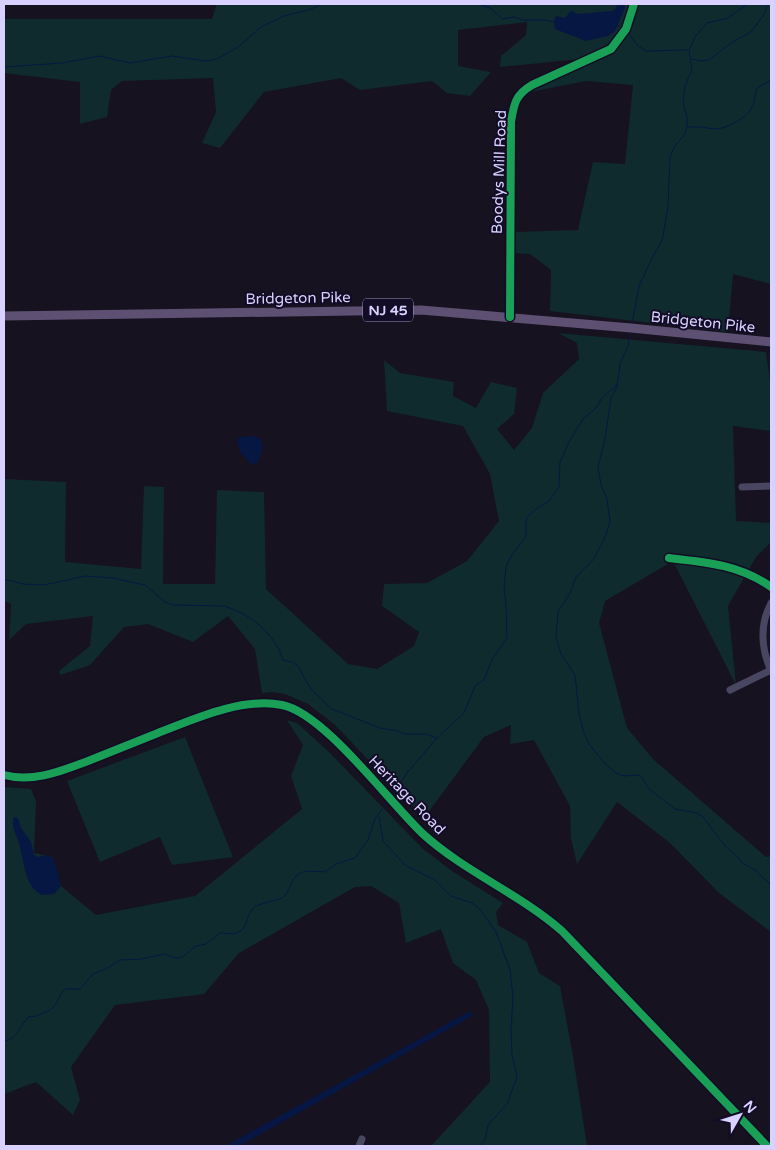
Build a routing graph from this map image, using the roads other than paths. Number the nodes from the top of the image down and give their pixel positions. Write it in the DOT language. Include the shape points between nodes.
graph roads {
  1 [pos="634,4"];
  2 [pos="4,316"];
  3 [pos="510,317"];
  4 [pos="771,342"];
  5 [pos="771,486"];
  6 [pos="742,487"];
  7 [pos="669,558"];
  8 [pos="771,587"];
  9 [pos="771,604"];
  10 [pos="771,671"];
  11 [pos="730,690"];
  12 [pos="4,775"];
  13 [pos="362,1139"];
  14 [pos="359,1146"];
  15 [pos="767,1146"];
  1 -- 3 [label="street, Boodys Mill Road" via="626,29 610,49 532,85 515,103 511,122"];
  2 -- 3 [label="main road, Bridgeton Pike / NJ 45" via="421,310"];
  3 -- 4 [label="main road, Bridgeton Pike / NJ 45"];
  5 -- 6 [label="street"];
  7 -- 8 [label="street" via="727,566 753,575"];
  9 -- 10 [label="street" via="763,624 762,638"];
  10 -- 11 [label="street"];
  12 -- 15 [label="street, Heritage Road" via="22,778 42,776 234,708 269,704 294,708 312,720 418,829 443,850 562,931"];
  13 -- 14 [label="street"];
}
